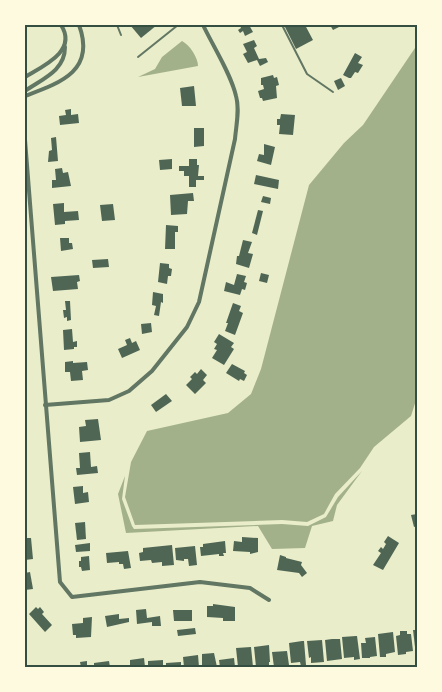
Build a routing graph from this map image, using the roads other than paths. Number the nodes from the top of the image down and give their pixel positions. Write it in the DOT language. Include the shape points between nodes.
graph roads {
  1 [pos="61,25"];
  2 [pos="79,25"];
  3 [pos="117,25"];
  4 [pos="178,25"];
  5 [pos="203,25"];
  6 [pos="282,25"];
  7 [pos="121,35"];
  8 [pos="65,48"];
  9 [pos="138,57"];
  10 [pos="25,77"];
  11 [pos="25,91"];
  12 [pos="332,92"];
  13 [pos="25,96"];
  14 [pos="25,140"];
  15 [pos="45,405"];
  16 [pos="269,600"];
  1 -- 8 [label="street" via="66,36"];
  2 -- 13 [label="street" via="84,46 79,64 66,78"];
  3 -- 7 [label="lane"];
  4 -- 9 [label="lane"];
  5 -- 15 [label="street" via="234,90 238,114 199,302 187,327 152,372 129,392 109,400"];
  6 -- 12 [label="lane" via="307,74"];
  8 -- 10 [label="street" via="57,57"];
  8 -- 11 [label="street" via="65,56 58,67"];
  14 -- 15 [label="street"];
  15 -- 16 [label="street" via="60,582 72,597 200,582 250,588"];
}
